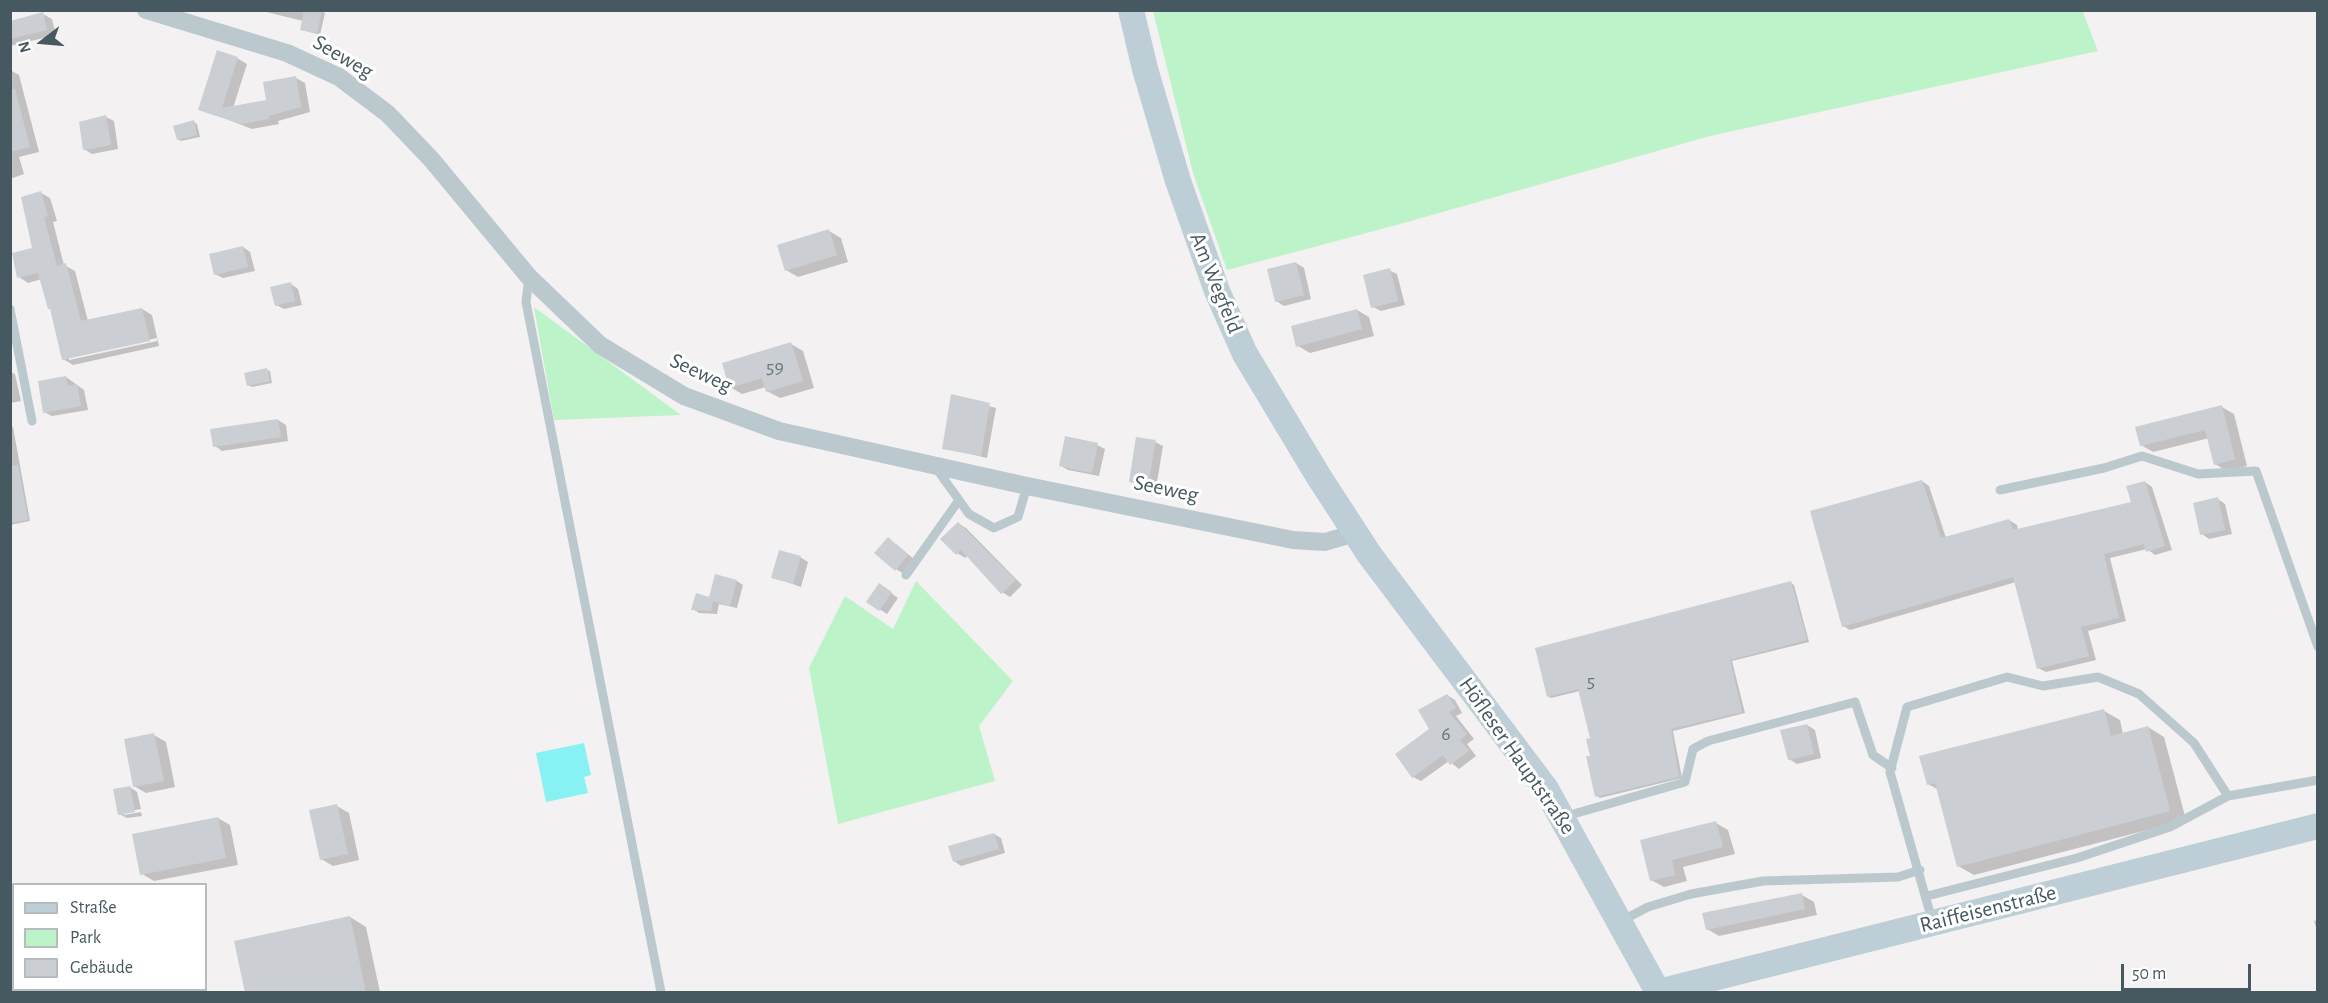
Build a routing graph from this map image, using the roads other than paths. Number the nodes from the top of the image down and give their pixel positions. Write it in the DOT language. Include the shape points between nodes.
graph roads {
  1 [pos="146,10"];
  2 [pos="1131,10"];
  3 [pos="529,277"];
  4 [pos="10,309"];
  5 [pos="32,421"];
  6 [pos="934,466"];
  7 [pos="1027,486"];
  8 [pos="2001,490"];
  9 [pos="959,500"];
  10 [pos="1355,533"];
  11 [pos="906,574"];
  12 [pos="2318,647"];
  13 [pos="1892,768"];
  14 [pos="2318,780"];
  15 [pos="2228,796"];
  16 [pos="1563,818"];
  17 [pos="2318,826"];
  18 [pos="1920,870"];
  19 [pos="1927,896"];
  20 [pos="1621,921"];
  21 [pos="1933,922"];
  22 [pos="1658,992"];
  23 [pos="661,993"];
  1 -- 3 [label="street, Seeweg" via="287,53 339,77 388,114 431,159"];
  2 -- 10 [label="street, Am Wegfeld" via="1174,170 1221,301 1273,403"];
  3 -- 6 [label="street, Seeweg" via="600,345 684,396 779,431"];
  3 -- 23 [label="lane" via="526,302"];
  4 -- 5 [label="lane"];
  6 -- 7 [label="street, Seeweg"];
  6 -- 9 [label="lane"];
  7 -- 9 [label="lane" via="1018,517 994,528 969,514"];
  7 -- 10 [label="street, Seeweg" via="1293,540 1325,542"];
  8 -- 12 [label="lane" via="2142,456 2198,474 2256,471"];
  9 -- 11 [label="lane"];
  10 -- 16 [label="street, Höfleser Hauptstraße" via="1514,745"];
  13 -- 15 [label="lane" via="1907,707 2007,677 2043,686 2098,677 2139,694 2194,743"];
  13 -- 16 [label="lane" via="1873,755 1856,702 1707,741 1693,749 1685,782"];
  13 -- 18 [label="lane"];
  14 -- 15 [label="lane"];
  15 -- 19 [label="lane" via="2170,827 2088,854"];
  16 -- 20 [label="street, Höfleser Hauptstraße"];
  17 -- 21 [label="street, Raiffeisenstraße"];
  18 -- 19 [label="lane"];
  18 -- 20 [label="lane" via="1898,878 1763,881 1691,894"];
  19 -- 21 [label="lane"];
  20 -- 22 [label="street, Höfleser Hauptstraße"];
  21 -- 22 [label="street, Raiffeisenstraße"];
}
